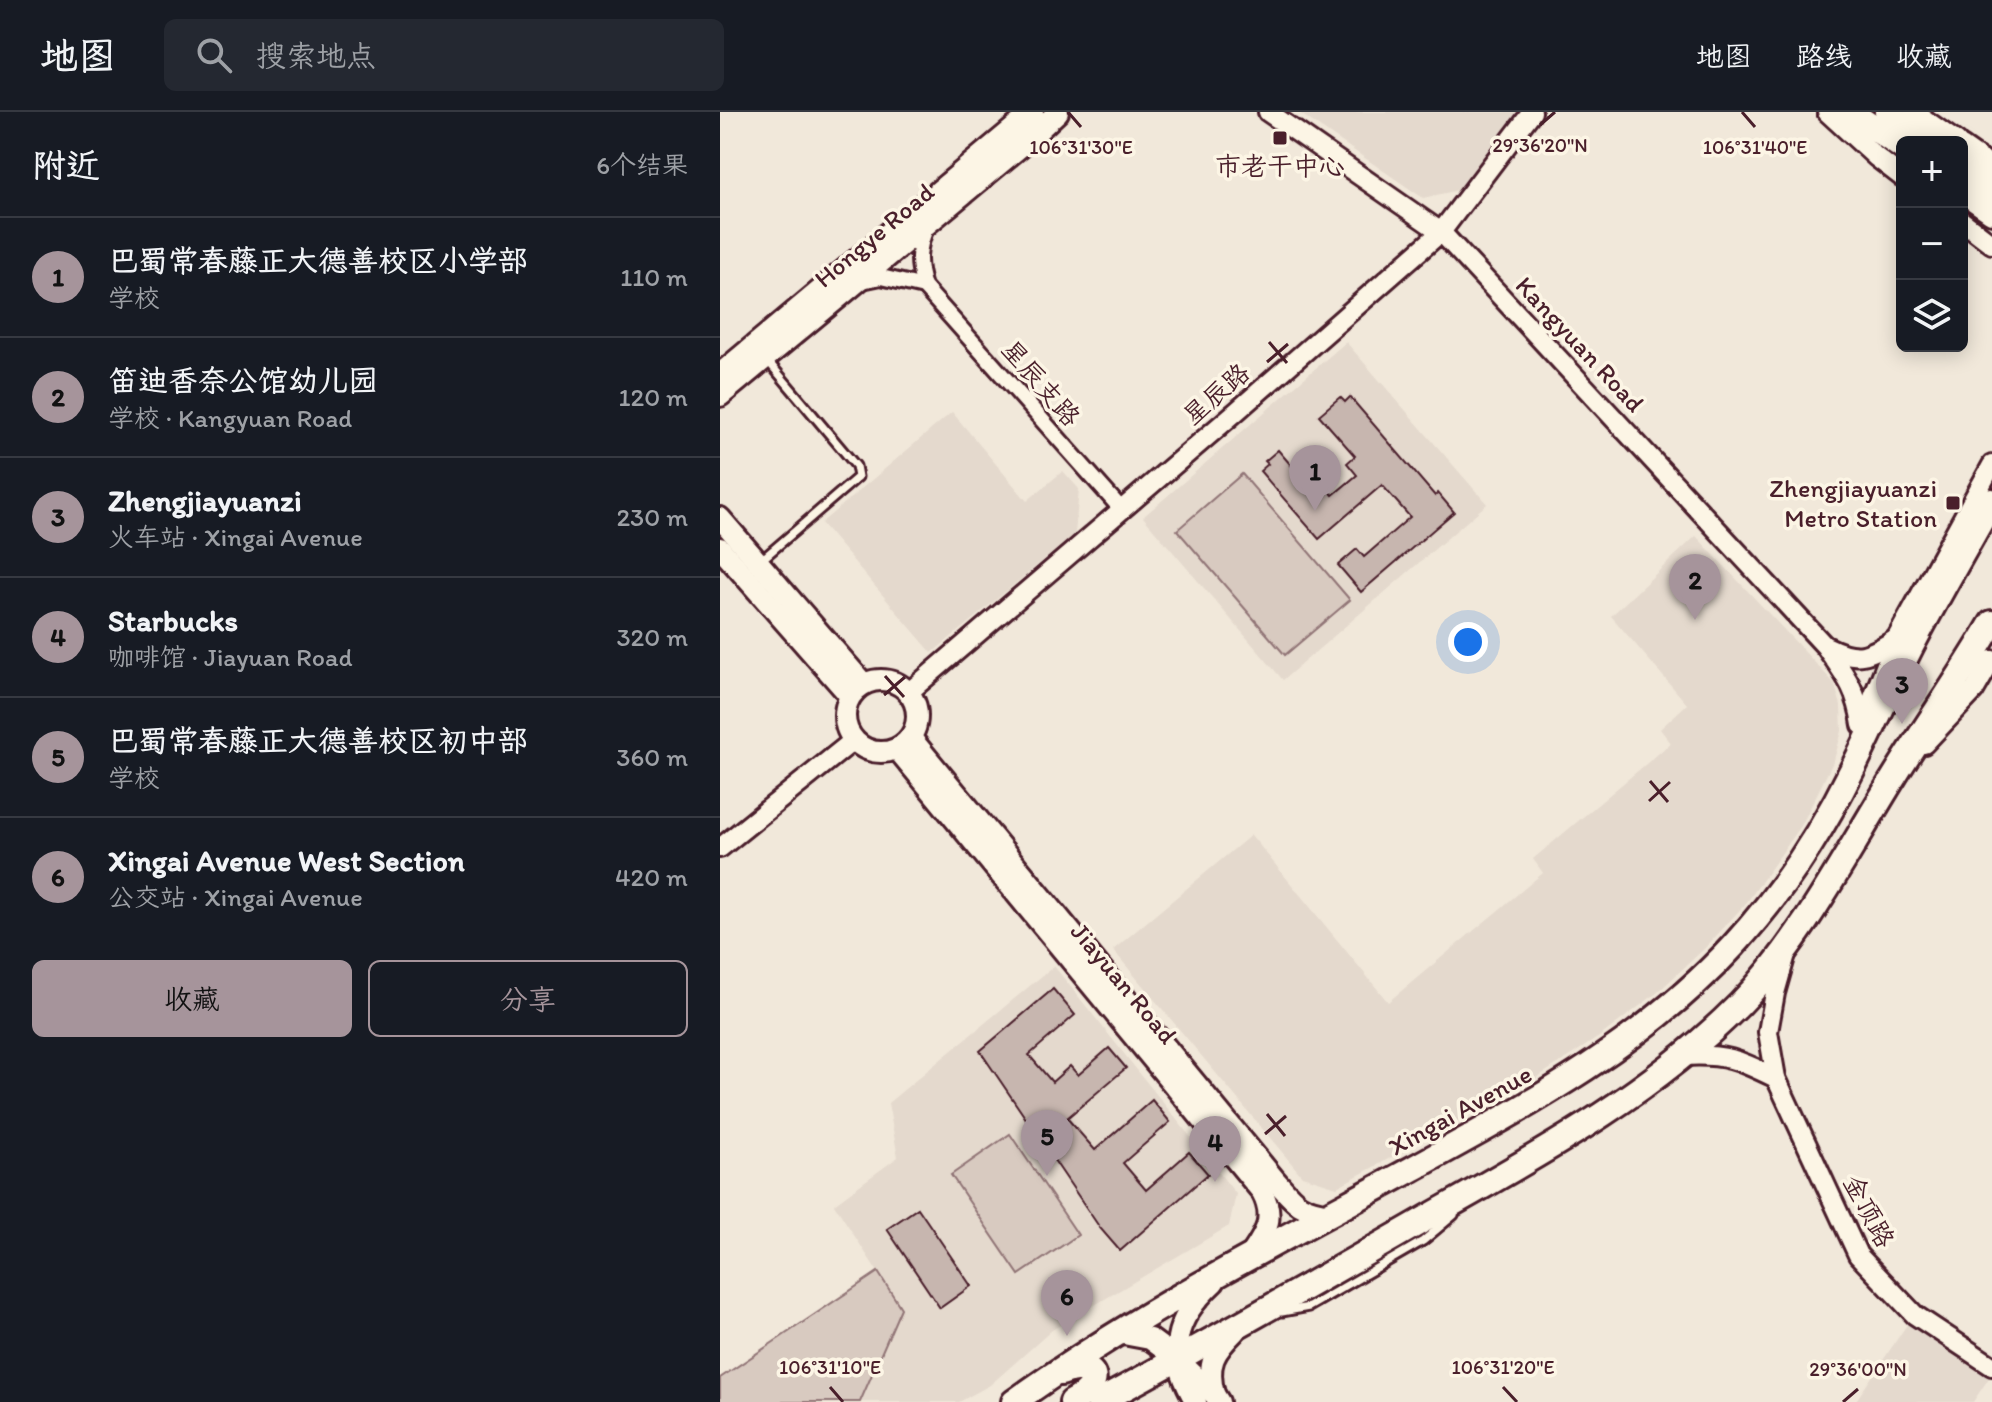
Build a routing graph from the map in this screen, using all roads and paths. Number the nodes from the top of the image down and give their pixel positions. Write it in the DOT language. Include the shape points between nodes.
graph roads {
  1 [pos="1033,112"];
  2 [pos="1058,112"];
  3 [pos="1268,112"];
  4 [pos="1532,112"];
  5 [pos="1827,112"];
  6 [pos="1850,112"];
  7 [pos="1900,127"];
  8 [pos="1934,136"];
  9 [pos="1968,150"];
  10 [pos="1992,167"];
  11 [pos="1968,170"];
  12 [pos="1896,172"];
  13 [pos="1992,187"];
  14 [pos="1968,194"];
  15 [pos="1992,211"];
  16 [pos="926,226"];
  17 [pos="1968,226"];
  18 [pos="1441,232"];
  19 [pos="1992,244"];
  20 [pos="858,282"];
  21 [pos="924,287"];
  22 [pos="765,358"];
  23 [pos="720,374"];
  24 [pos="720,396"];
  25 [pos="1992,465"];
  26 [pos="1992,501"];
  27 [pos="1122,510"];
  28 [pos="720,518"];
  29 [pos="720,548"];
  30 [pos="759,562"];
  31 [pos="1992,623"];
  32 [pos="1896,639"];
  33 [pos="1825,646"];
  34 [pos="1992,660"];
  35 [pos="856,689"];
  36 [pos="909,692"];
  37 [pos="1862,725"];
  38 [pos="854,740"];
  39 [pos="904,744"];
  40 [pos="1851,772"];
  41 [pos="1895,775"];
  42 [pos="720,848"];
  43 [pos="1788,945"];
  44 [pos="1682,1056"];
  45 [pos="1776,1078"];
  46 [pos="1330,1214"];
  47 [pos="1248,1259"];
  48 [pos="1223,1274"];
  49 [pos="1246,1322"];
  50 [pos="1118,1333"];
  51 [pos="1177,1359"];
  52 [pos="1992,1366"];
  53 [pos="1046,1379"];
  54 [pos="1135,1382"];
  55 [pos="1206,1400"];
  56 [pos="1014,1402"];
  57 [pos="1072,1402"];
  58 [pos="1099,1402"];
  1 -- 23 [label="main road, Hongye Road"];
  2 -- 16 [label="main road, Hongye Road"];
  3 -- 18 [label="street, Kangyuan Road"];
  4 -- 18 [label="street, 星辰路"];
  5 -- 12 [label="street"];
  6 -- 7 [label="main road"];
  7 -- 8 [label="street"];
  9 -- 10 [label="street"];
  11 -- 13 [label="main road"];
  14 -- 15 [label="main road"];
  16 -- 20 [label="main road, Hongye Road"];
  16 -- 21 [label="street" via="917,249"];
  17 -- 19 [label="street"];
  18 -- 27 [label="street, 星辰路"];
  18 -- 33 [label="street, Kangyuan Road"];
  20 -- 21 [label="street" via="881,277"];
  20 -- 22 [label="main road, Hongye Road"];
  21 -- 27 [label="street, 星辰支路"];
  22 -- 24 [label="main road, Hongye Road"];
  22 -- 30 [label="lane" via="856,466 858,477"];
  25 -- 32 [label="street, Xingai Avenue"];
  26 -- 40 [label="main road, Xingai Avenue" via="1911,647"];
  27 -- 36 [label="street, 星辰路"];
  28 -- 30 [label="main road"];
  29 -- 35 [label="main road"];
  30 -- 35 [label="main road"];
  31 -- 41 [label="main road"];
  32 -- 33 [label="street" via="1861,657 1847,657"];
  32 -- 37 [label="street, Xingai Avenue"];
  33 -- 37 [label="street, Kangyuan Road" via="1859,701"];
  34 -- 41 [label="street" via="1974,691"];
  35 -- 36 [label="main road" via="881,679"];
  35 -- 38 [label="main road" via="844,713"];
  36 -- 39 [label="main road" via="917,723"];
  37 -- 40 [label="street, Xingai Avenue"];
  38 -- 39 [label="main road" via="878,753"];
  38 -- 42 [label="street"];
  39 -- 46 [label="main road, Jiayuan Road" via="1295,1202"];
  39 -- 47 [label="main road, Jiayuan Road" via="1262,1192 1269,1222"];
  40 -- 46 [label="main road, Xingai Avenue" via="1774,898 1677,999 1619,1047 1531,1104"];
  41 -- 43 [label="main road"];
  43 -- 44 [label="main road" via="1742,1002"];
  43 -- 45 [label="street, 金顶路" via="1768,1032"];
  44 -- 45 [label="street" via="1713,1054 1739,1060"];
  44 -- 49 [label="main road" via="1558,1143"];
  45 -- 52 [label="street, 金顶路" via="1858,1255 1915,1315"];
  46 -- 47 [label="main road, Xingai Avenue"];
  47 -- 48 [label="main road, Xingai Avenue"];
  48 -- 50 [label="main road, Xingai Avenue"];
  48 -- 51 [label="main road" via="1185,1313"];
  49 -- 51 [label="main road"];
  49 -- 55 [label="main road" via="1213,1359"];
  50 -- 51 [label="main road" via="1150,1339"];
  50 -- 53 [label="main road, Xingai Avenue"];
  51 -- 54 [label="main road"];
  51 -- 55 [label="main road"];
  53 -- 56 [label="main road, Xingai Avenue"];
  53 -- 57 [label="main road" via="1075,1368 1088,1370 1093,1386"];
  54 -- 55 [label="main road" via="1168,1383"];
  54 -- 58 [label="main road"];
}
